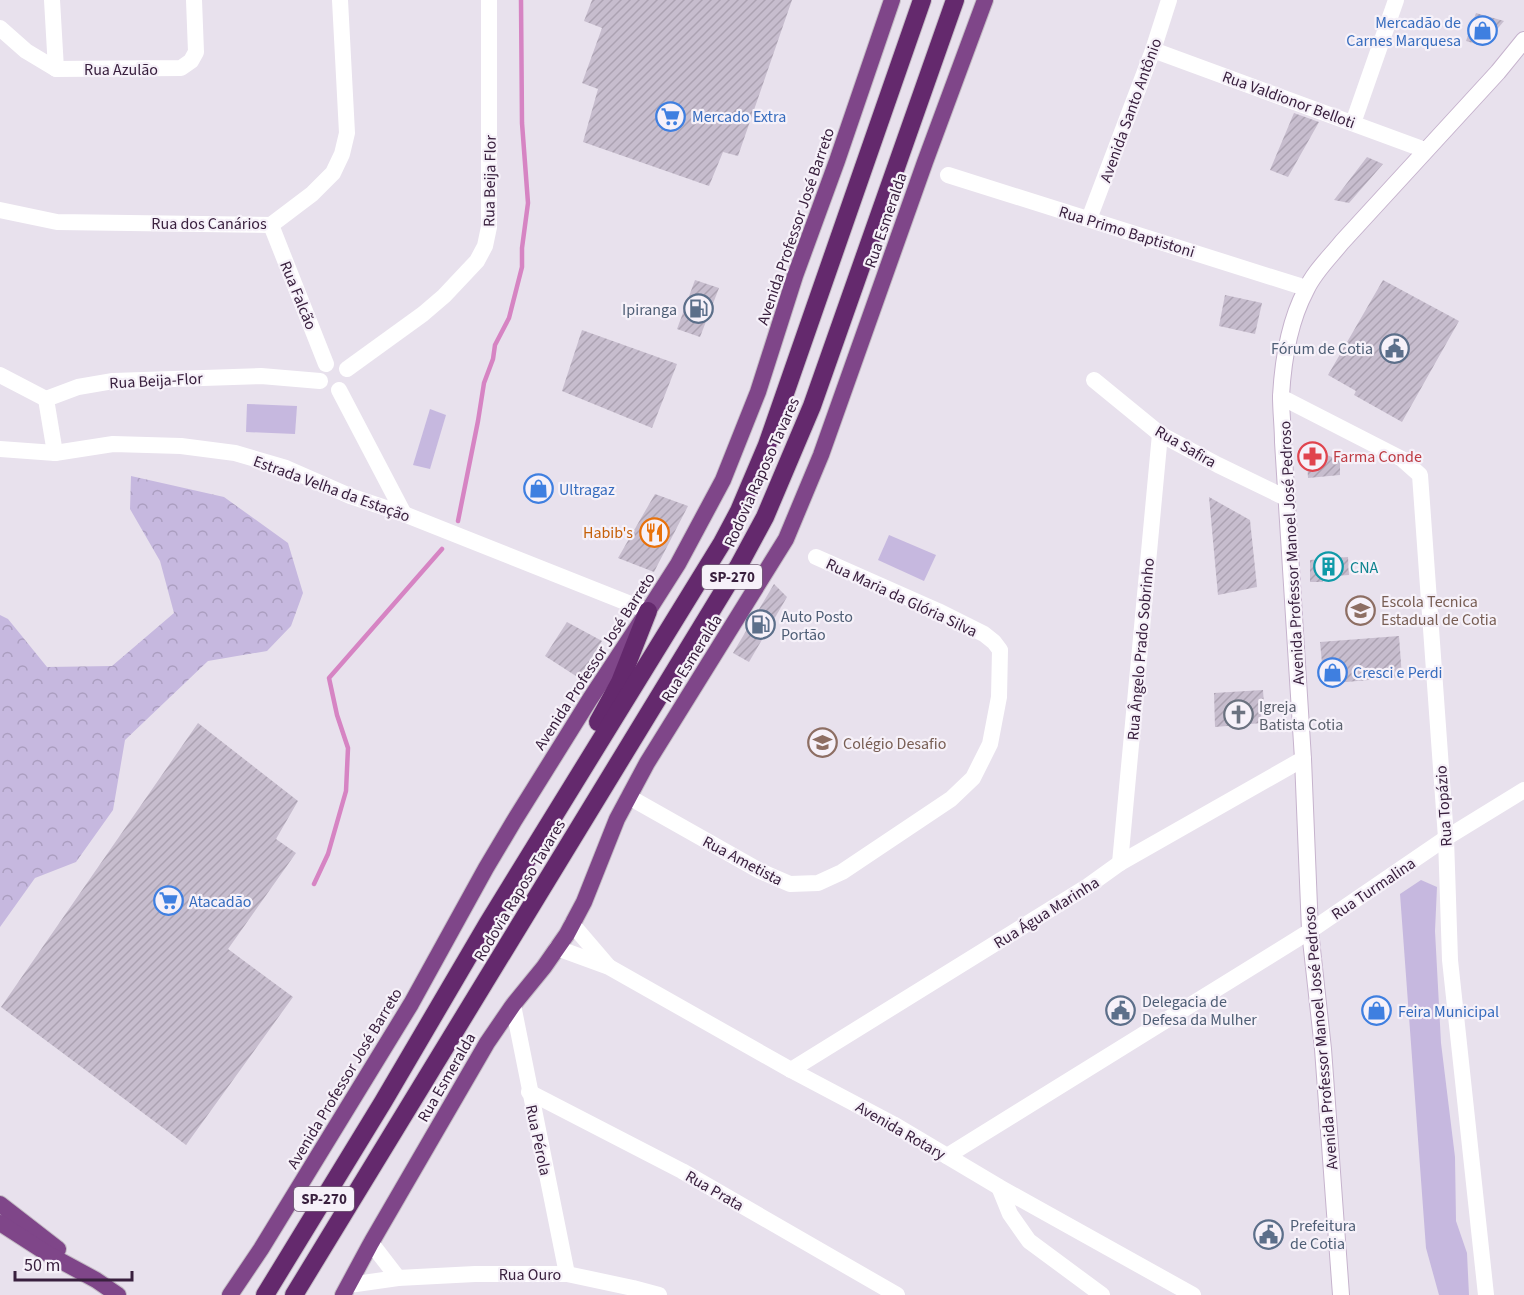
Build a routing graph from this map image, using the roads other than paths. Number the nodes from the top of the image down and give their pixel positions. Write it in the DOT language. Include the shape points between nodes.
graph roads {
  1 [pos="52,0"];
  2 [pos="194,0"];
  3 [pos="340,0"];
  4 [pos="489,0"];
  5 [pos="892,0"];
  6 [pos="922,0"];
  7 [pos="955,0"];
  8 [pos="985,0"];
  9 [pos="1169,0"];
  10 [pos="1396,0"];
  11 [pos="0,28"];
  12 [pos="1524,40"];
  13 [pos="1153,50"];
  14 [pos="56,69"];
  15 [pos="1353,123"];
  16 [pos="1425,150"];
  17 [pos="948,176"];
  18 [pos="0,210"];
  19 [pos="1089,219"];
  20 [pos="270,225"];
  21 [pos="1306,288"];
  22 [pos="327,364"];
  23 [pos="347,369"];
  24 [pos="0,375"];
  25 [pos="1094,380"];
  26 [pos="320,381"];
  27 [pos="339,390"];
  28 [pos="1281,397"];
  29 [pos="45,399"];
  30 [pos="1160,434"];
  31 [pos="0,449"];
  32 [pos="55,453"];
  33 [pos="1286,498"];
  34 [pos="404,514"];
  35 [pos="816,557"];
  36 [pos="648,611"];
  37 [pos="1303,759"];
  38 [pos="1524,790"];
  39 [pos="629,797"];
  40 [pos="951,799"];
  41 [pos="1446,838"];
  42 [pos="1120,863"];
  43 [pos="572,924"];
  44 [pos="1310,931"];
  45 [pos="557,948"];
  46 [pos="609,967"];
  47 [pos="513,1005"];
  48 [pos="791,1070"];
  49 [pos="530,1092"];
  50 [pos="383,1102"];
  51 [pos="947,1156"];
  52 [pos="999,1187"];
  53 [pos="0,1204"];
  54 [pos="0,1223"];
  55 [pos="371,1243"];
  56 [pos="567,1274"];
  57 [pos="398,1278"];
  58 [pos="96,1280"];
  59 [pos="346,1290"];
  60 [pos="111,1293"];
  61 [pos="230,1295"];
  62 [pos="265,1295"];
  63 [pos="294,1295"];
  64 [pos="659,1295"];
  65 [pos="897,1295"];
  66 [pos="1102,1295"];
  67 [pos="1193,1295"];
  68 [pos="1341,1295"];
  69 [pos="1486,1295"];
  1 -- 14 [label="street"];
  2 -- 14 [label="street, Rua Azulão" via="196,52 181,68"];
  3 -- 20 [label="street, Rua dos Canários" via="347,133 342,154 333,173 312,194"];
  4 -- 23 [label="street, Rua Beija Flor" via="489,226 485,246 477,261 444,296"];
  5 -- 36 [label="highway, Avenida Professor José Barreto" via="739,441 697,530"];
  6 -- 50 [label="highway, Rodovia Raposo Tavares / SP-270" via="767,445 739,511"];
  7 -- 63 [label="highway, Rodovia Raposo Tavares / SP-270" via="812,406 765,517 732,578"];
  8 -- 39 [label="highway, Rua Esmeralda" via="825,446 786,539"];
  9 -- 13 [label="street, Avenida Santo Antônio"];
  10 -- 15 [label="street"];
  11 -- 14 [label="street" via="26,51"];
  12 -- 16 [label="street, Avenida Professor Manoel José Pedroso"];
  13 -- 15 [label="street, Rua Valdionor Belloti"];
  13 -- 19 [label="street, Avenida Santo Antônio"];
  15 -- 16 [label="street, Rua Valdionor Belloti"];
  16 -- 21 [label="street, Avenida Professor Manoel José Pedroso"];
  17 -- 19 [label="street, Rua Primo Baptistoni"];
  18 -- 20 [label="street, Rua dos Canários" via="57,222"];
  19 -- 21 [label="street, Rua Primo Baptistoni"];
  20 -- 22 [label="street, Rua Falcão"];
  21 -- 28 [label="street, Avenida Professor Manoel José Pedroso" via="1293,321"];
  22 -- 23 [label="street" via="334,362"];
  22 -- 26 [label="street"];
  23 -- 27 [label="street" via="348,382"];
  24 -- 29 [label="street"];
  25 -- 30 [label="street, Rua Safira"];
  26 -- 27 [label="street" via="327,390"];
  26 -- 29 [label="street, Rua Beija-Flor" via="261,376 113,381 78,387"];
  27 -- 34 [label="street"];
  28 -- 33 [label="street, Avenida Professor Manoel José Pedroso"];
  28 -- 41 [label="street, Rua Topázio" via="1402,459 1420,475"];
  29 -- 32 [label="street"];
  30 -- 33 [label="street, Rua Safira"];
  30 -- 42 [label="street, Rua Ângelo Prado Sobrinho"];
  31 -- 32 [label="street, Estrada Velha da Estação"];
  32 -- 34 [label="street, Estrada Velha da Estação" via="113,444 235,453 286,468"];
  33 -- 37 [label="street, Avenida Professor Manoel José Pedroso"];
  34 -- 36 [label="street, Estrada Velha da Estação"];
  35 -- 40 [label="street, Rua Maria da Glória Silva" via="984,634 1000,650 999,697 990,744 973,778"];
  36 -- 50 [label="highway" via="620,682 427,1011 395,1069"];
  36 -- 61 [label="highway, Avenida Professor José Barreto" via="514,821 411,1004"];
  37 -- 42 [label="street, Rua Água Marinha"];
  37 -- 44 [label="street, Avenida Professor Manoel José Pedroso"];
  38 -- 41 [label="street, Rua Turmalina"];
  39 -- 40 [label="street, Rua Ametista" via="790,884 818,883 842,872"];
  39 -- 43 [label="highway, Rua Esmeralda"];
  41 -- 44 [label="street, Rua Turmalina"];
  41 -- 69 [label="street, Rua Topázio" via="1450,960"];
  42 -- 48 [label="street, Rua Água Marinha"];
  43 -- 45 [label="highway, Rua Esmeralda"];
  43 -- 46 [label="street, Avenida Rotary"];
  44 -- 51 [label="street, Rua Turmalina"];
  44 -- 68 [label="street, Avenida Professor Manoel José Pedroso"];
  45 -- 46 [label="street, Avenida Rotary"];
  45 -- 47 [label="highway, Rua Esmeralda"];
  46 -- 48 [label="street, Avenida Rotary"];
  47 -- 49 [label="street, Rua Pérola"];
  47 -- 55 [label="highway, Rua Esmeralda"];
  48 -- 51 [label="street, Avenida Rotary"];
  49 -- 56 [label="street, Rua Pérola"];
  49 -- 65 [label="street, Rua Prata" via="682,1171"];
  50 -- 62 [label="highway, SP-270"];
  51 -- 52 [label="street, Avenida Rotary"];
  52 -- 66 [label="street" via="1010,1214 1029,1240"];
  52 -- 67 [label="street, Avenida Rotary"];
  53 -- 58 [label="highway"];
  54 -- 58 [label="highway"];
  55 -- 57 [label="street"];
  55 -- 59 [label="highway, Rua Esmeralda"];
  56 -- 57 [label="street, Rua Ouro"];
  56 -- 64 [label="street, Rua Ouro"];
  57 -- 59 [label="street, Rua Ouro"];
  58 -- 60 [label="highway"];
}
